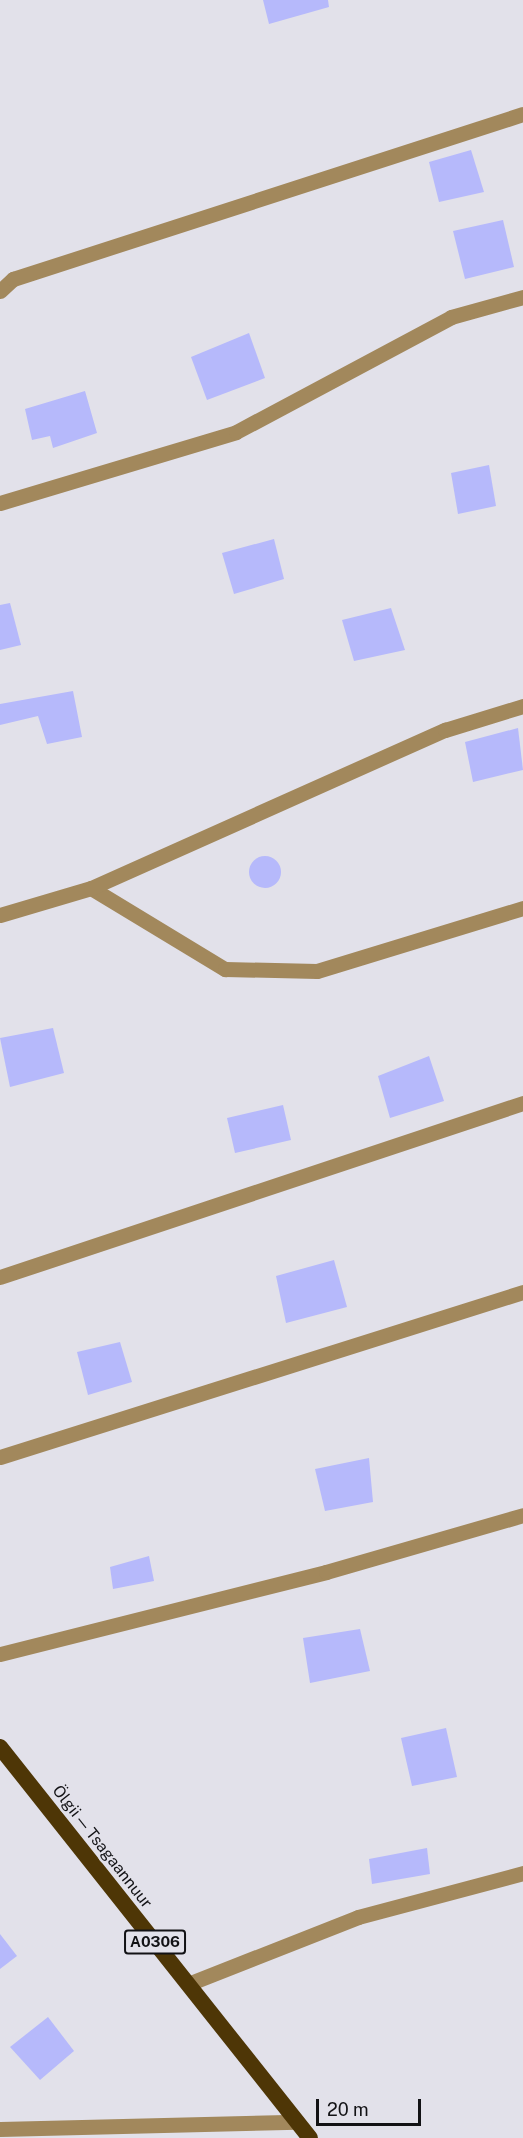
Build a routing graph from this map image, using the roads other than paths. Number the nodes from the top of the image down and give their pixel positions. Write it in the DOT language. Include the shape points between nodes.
graph roads {
  1 [pos="523,114"];
  2 [pos="0,291"];
  3 [pos="523,297"];
  4 [pos="0,503"];
  5 [pos="523,706"];
  6 [pos="91,888"];
  7 [pos="523,908"];
  8 [pos="0,915"];
  9 [pos="523,1103"];
  10 [pos="0,1277"];
  11 [pos="523,1292"];
  12 [pos="0,1457"];
  13 [pos="523,1515"];
  14 [pos="0,1654"];
  15 [pos="0,1747"];
  16 [pos="523,1873"];
  17 [pos="188,1984"];
  18 [pos="297,2122"];
  19 [pos="0,2129"];
  20 [pos="310,2138"];
  1 -- 2 [label="street" via="13,279"];
  3 -- 4 [label="street" via="451,317 236,432"];
  5 -- 6 [label="street" via="445,730"];
  6 -- 7 [label="street" via="225,969 317,971"];
  6 -- 8 [label="street"];
  9 -- 10 [label="street"];
  11 -- 12 [label="street"];
  13 -- 14 [label="street" via="326,1572"];
  15 -- 17 [label="highway, Ölgii — Tsagaannuur / A0306"];
  16 -- 17 [label="street" via="358,1917"];
  17 -- 18 [label="highway, Ölgii — Tsagaannuur / A0306"];
  18 -- 19 [label="street"];
  18 -- 20 [label="highway, Ölgii — Tsagaannuur / A0306"];
}
